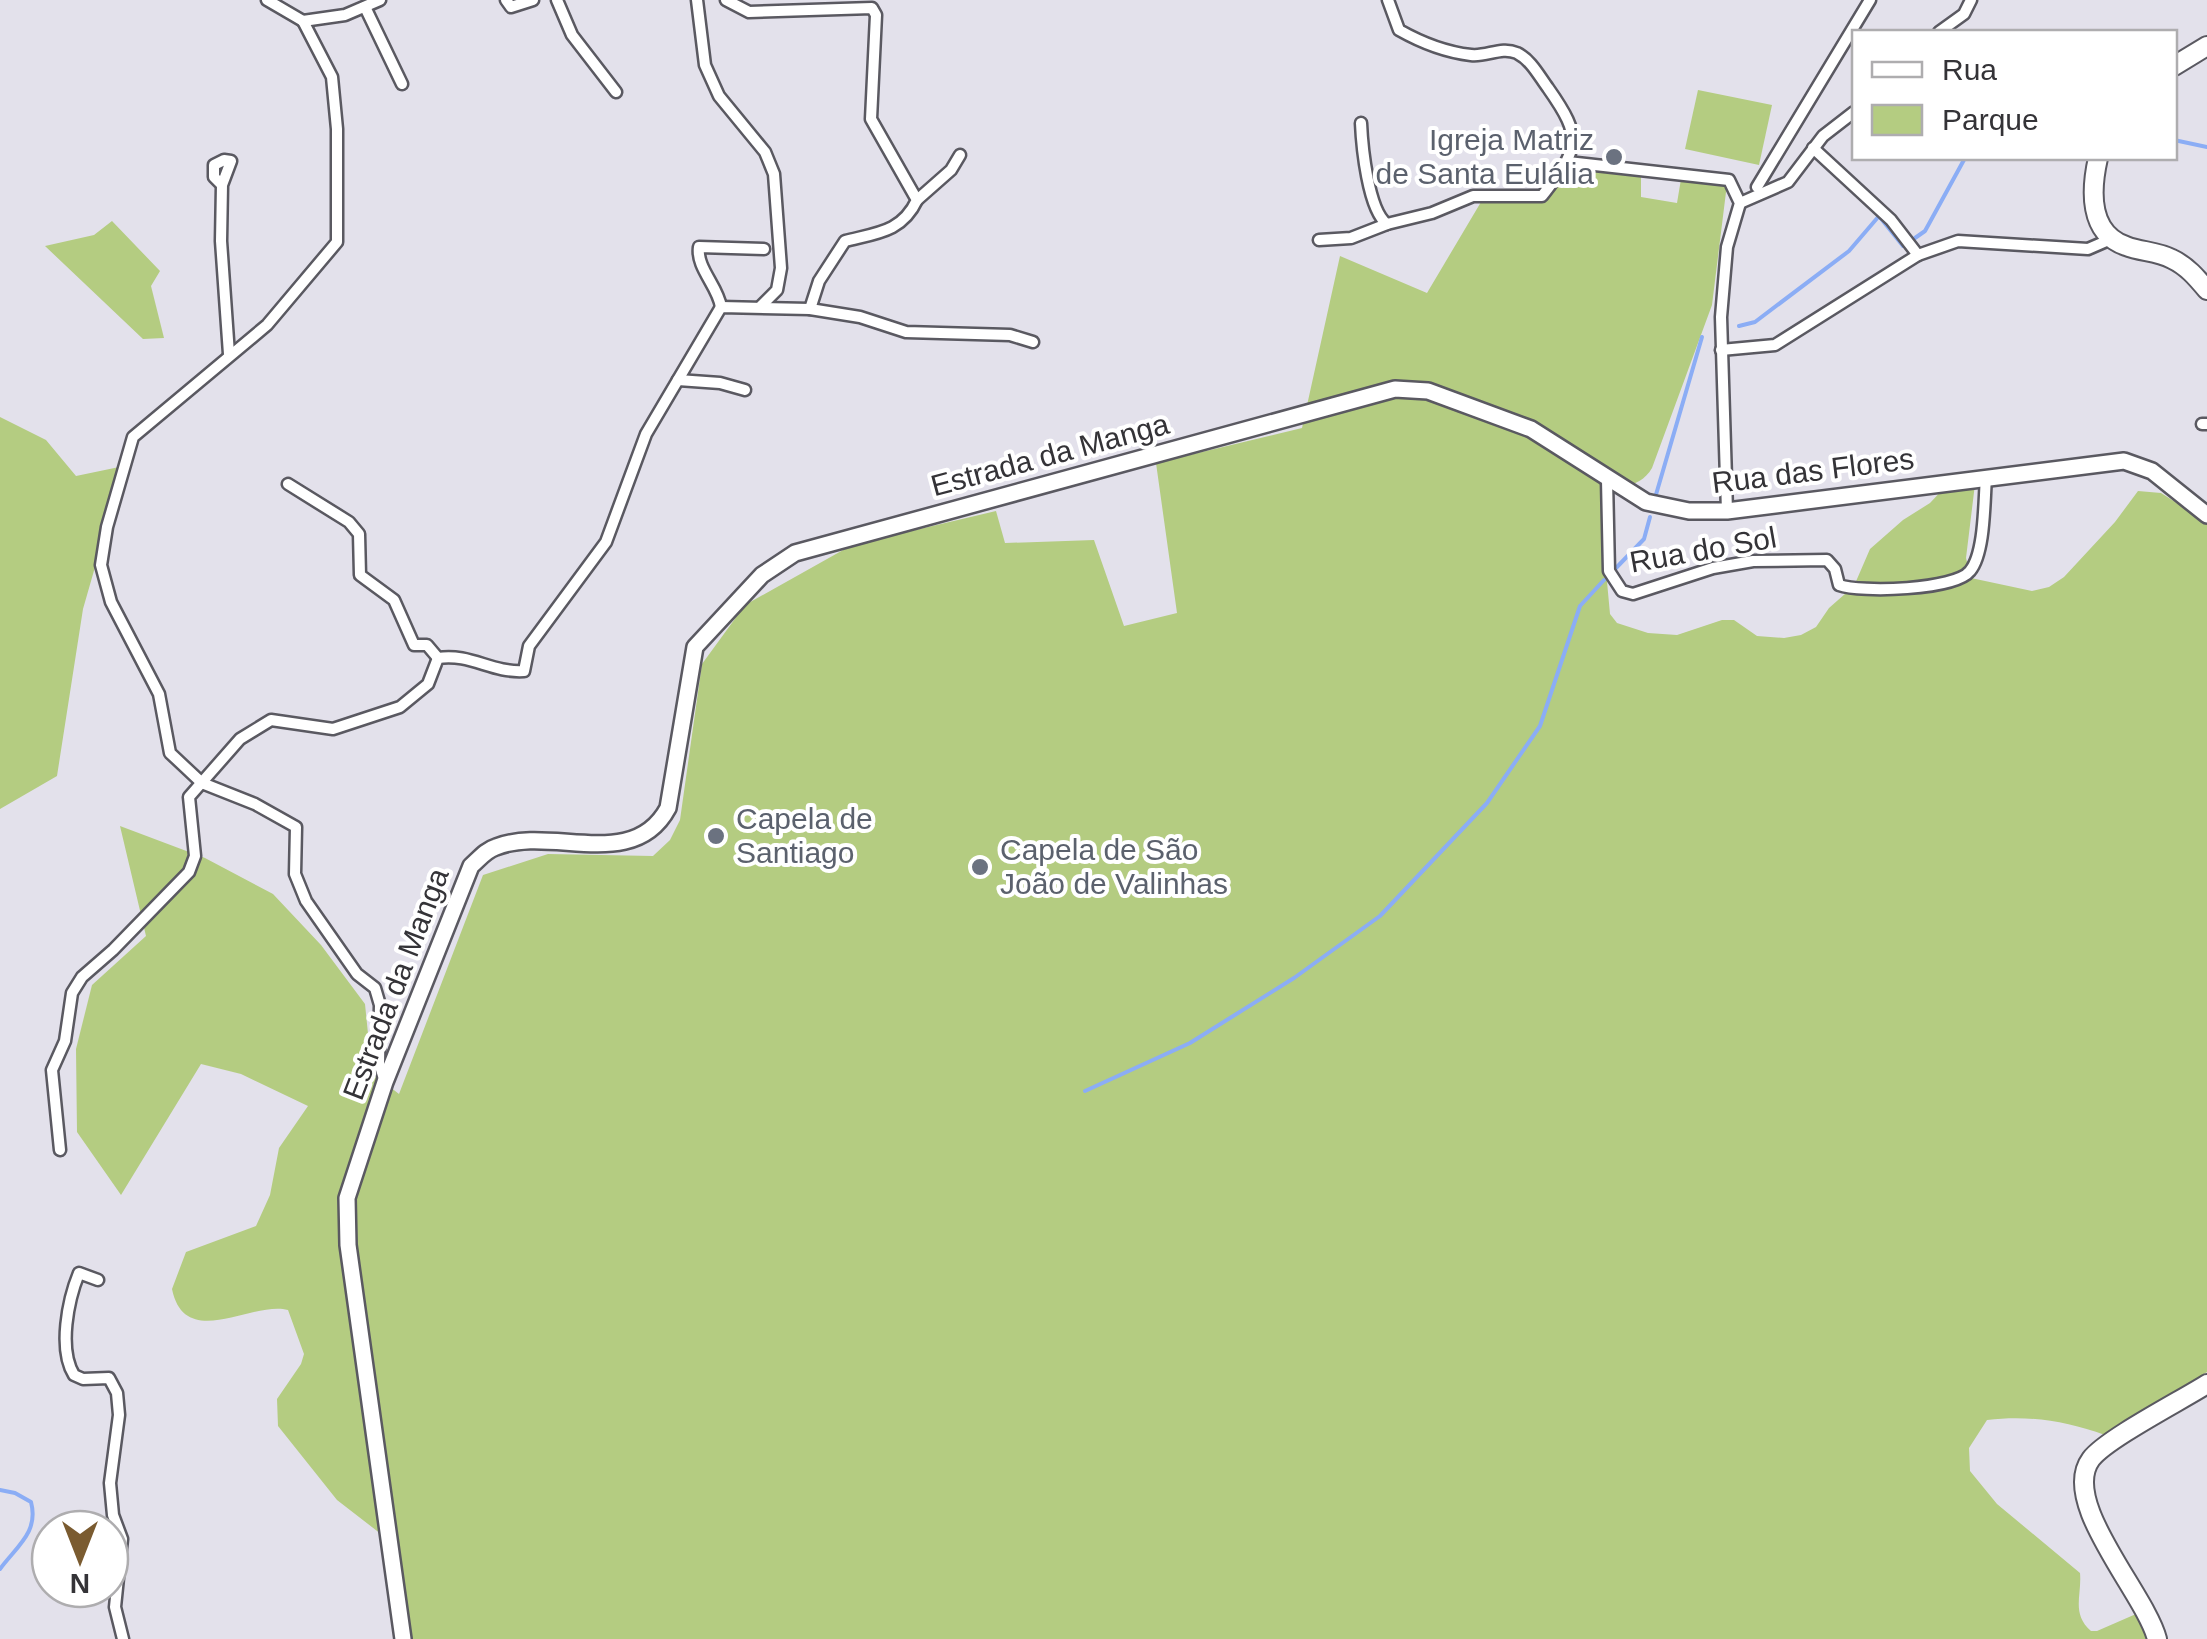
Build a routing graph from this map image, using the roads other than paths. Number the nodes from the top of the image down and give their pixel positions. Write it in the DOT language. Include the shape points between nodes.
graph roads {
  1 [pos="267,0"];
  2 [pos="506,0"];
  3 [pos="532,0"];
  4 [pos="557,0"];
  5 [pos="697,0"];
  6 [pos="726,0"];
  7 [pos="1388,0"];
  8 [pos="1870,0"];
  9 [pos="1971,0"];
  10 [pos="374,2"];
  11 [pos="302,21"];
  12 [pos="1942,30"];
  13 [pos="2207,46"];
  14 [pos="2177,64"];
  15 [pos="402,84"];
  16 [pos="616,92"];
  17 [pos="1852,114"];
  18 [pos="1362,123"];
  19 [pos="1812,148"];
  20 [pos="960,155"];
  21 [pos="2098,160"];
  22 [pos="1568,162"];
  23 [pos="222,185"];
  24 [pos="1757,187"];
  25 [pos="917,200"];
  26 [pos="1740,203"];
  27 [pos="1387,224"];
  28 [pos="2111,238"];
  29 [pos="1318,240"];
  30 [pos="764,249"];
  31 [pos="1918,255"];
  32 [pos="2207,290"];
  33 [pos="761,306"];
  34 [pos="721,307"];
  35 [pos="810,309"];
  36 [pos="1033,342"];
  37 [pos="1720,350"];
  38 [pos="229,354"];
  39 [pos="678,380"];
  40 [pos="746,390"];
  41 [pos="1261,426"];
  42 [pos="1986,478"];
  43 [pos="1607,480"];
  44 [pos="288,484"];
  45 [pos="1728,511"];
  46 [pos="2207,515"];
  47 [pos="438,658"];
  48 [pos="202,783"];
  49 [pos="385,1082"];
  50 [pos="60,1150"];
  51 [pos="98,1280"];
  52 [pos="2207,1384"];
  53 [pos="123,1639"];
  54 [pos="403,1639"];
  55 [pos="2157,1639"];
  1 -- 11 [label="street"];
  2 -- 3 [label="street" via="511,7"];
  4 -- 16 [label="street" via="572,35"];
  5 -- 33 [label="street" via="705,65 718,96 765,152 774,174 780,268 777,290"];
  6 -- 25 [label="street" via="749,12 872,8 871,119"];
  7 -- 22 [label="street" via="1399,30 1429,46 1475,56 1514,52 1528,61 1570,119"];
  8 -- 24 [label="street"];
  9 -- 12 [label="street"];
  10 -- 11 [label="street"];
  10 -- 15 [label="street"];
  11 -- 38 [label="street" via="332,76 336,242 267,324"];
  13 -- 14 [label="main road"];
  17 -- 19 [label="street"];
  18 -- 27 [label="street" via="1375,207"];
  19 -- 26 [label="street" via="1788,182"];
  19 -- 31 [label="street" via="1879,208"];
  20 -- 25 [label="street"];
  21 -- 28 [label="main road" via="2094,204"];
  22 -- 26 [label="street" via="1729,180"];
  22 -- 27 [label="street" via="1542,196 1474,196"];
  23 -- 38 [label="street"];
  25 -- 35 [label="street" via="910,216 890,229 845,241"];
  26 -- 37 [label="street" via="1727,247"];
  27 -- 29 [label="street" via="1351,238"];
  28 -- 31 [label="street" via="2088,250 1958,241"];
  28 -- 32 [label="main road" via="2170,257"];
  30 -- 34 [label="street" via="699,247"];
  31 -- 37 [label="street" via="1775,344"];
  33 -- 34 [label="street"];
  33 -- 35 [label="street"];
  34 -- 39 [label="street"];
  35 -- 36 [label="street" via="906,332 1010,334"];
  37 -- 45 [label="street"];
  38 -- 48 [label="street" via="133,437 102,566 111,602 159,694 170,754"];
  39 -- 40 [label="street"];
  39 -- 47 [label="street" via="646,434 606,542 529,646 524,671 508,672 459,654"];
  41 -- 43 [label="street, Rua das Flores" via="1395,390 1428,390 1531,429"];
  41 -- 49 [label="street, Estrada da Manga" via="794,553 762,575 694,647 660,824 621,844 517,841 492,848 472,866"];
  42 -- 43 [label="street, Rua do Sol" via="1974,567 1960,580 1848,588 1839,585 1827,560 1780,559 1713,568 1633,594 1622,591 1609,571"];
  42 -- 45 [label="street, Rua das Flores"];
  42 -- 46 [label="street, Rua das Flores" via="2124,461 2152,470"];
  43 -- 45 [label="street, Rua das Flores" via="1646,502 1689,512"];
  44 -- 47 [label="street" via="349,522 358,534 360,575 394,600 414,646 428,645"];
  47 -- 48 [label="street" via="428,684 400,707 333,729 270,720 240,739"];
  48 -- 49 [label="street" via="296,827 296,874 306,901 357,974 375,988"];
  48 -- 50 [label="street" via="189,797 195,856 189,872 72,993 65,1040 52,1070"];
  49 -- 54 [label="street, Estrada da Manga" via="347,1198 348,1245"];
  51 -- 53 [label="street" via="78,1273 66,1309 66,1355 74,1375 109,1378 117,1394 110,1483 122,1539 115,1607"];
  52 -- 55 [label="main road" via="2108,1444 2086,1470 2091,1516"];
}
